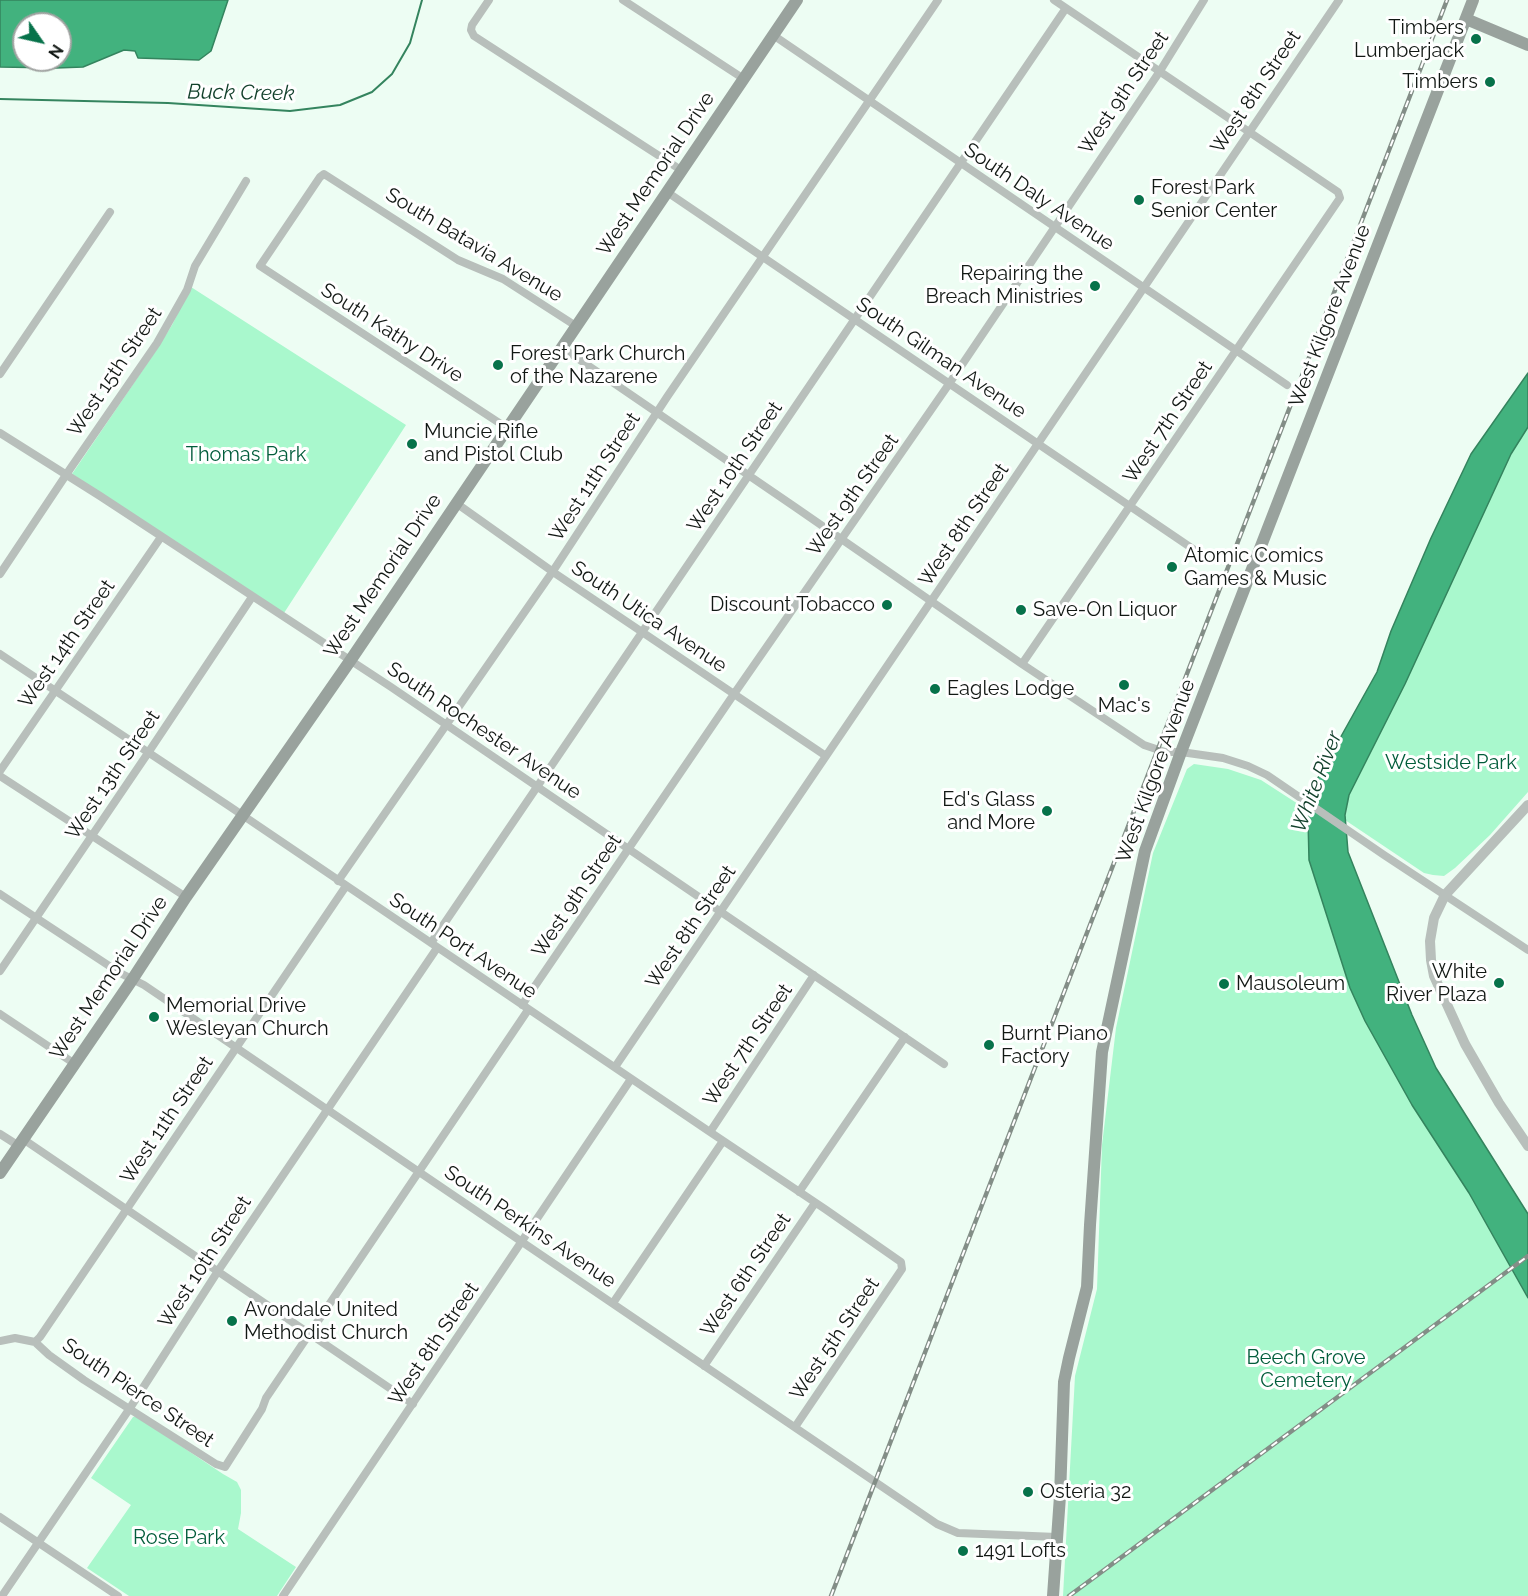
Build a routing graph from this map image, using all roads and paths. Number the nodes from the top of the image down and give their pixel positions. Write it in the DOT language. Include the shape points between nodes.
graph roads {
  1 [pos="489,0"];
  2 [pos="623,0"];
  3 [pos="797,0"];
  4 [pos="938,0"];
  5 [pos="1054,0"];
  6 [pos="1204,0"];
  7 [pos="1338,0"];
  8 [pos="1473,0"];
  9 [pos="1066,8"];
  10 [pos="1466,19"];
  11 [pos="773,35"];
  12 [pos="1528,45"];
  13 [pos="1160,71"];
  14 [pos="744,79"];
  15 [pos="869,101"];
  16 [pos="1249,133"];
  17 [pos="960,163"];
  18 [pos="681,170"];
  19 [pos="324,174"];
  20 [pos="246,181"];
  21 [pos="667,192"];
  22 [pos="111,212"];
  23 [pos="1054,226"];
  24 [pos="762,257"];
  25 [pos="1143,288"];
  26 [pos="855,320"];
  27 [pos="576,326"];
  28 [pos="561,347"];
  29 [pos="1236,351"];
  30 [pos="0,374"];
  31 [pos="949,384"];
  32 [pos="1287,385"];
  33 [pos="657,413"];
  34 [pos="507,428"];
  35 [pos="0,433"];
  36 [pos="1038,444"];
  37 [pos="66,476"];
  38 [pos="749,476"];
  39 [pos="456,503"];
  40 [pos="1130,506"];
  41 [pos="161,537"];
  42 [pos="842,540"];
  43 [pos="1196,551"];
  44 [pos="553,571"];
  45 [pos="0,574"];
  46 [pos="252,597"];
  47 [pos="932,601"];
  48 [pos="642,632"];
  49 [pos="0,654"];
  50 [pos="350,661"];
  51 [pos="1022,664"];
  52 [pos="56,690"];
  53 [pos="734,694"];
  54 [pos="446,726"];
  55 [pos="1181,752"];
  56 [pos="148,753"];
  57 [pos="826,756"];
  58 [pos="0,771"];
  59 [pos="0,776"];
  60 [pos="536,787"];
  61 [pos="1528,805"];
  62 [pos="243,816"];
  63 [pos="92,836"];
  64 [pos="628,849"];
  65 [pos="342,884"];
  66 [pos="0,894"];
  67 [pos="1445,895"];
  68 [pos="186,897"];
  69 [pos="721,912"];
  70 [pos="37,918"];
  71 [pos="434,945"];
  72 [pos="1528,950"];
  73 [pos="0,971"];
  74 [pos="814,975"];
  75 [pos="132,980"];
  76 [pos="525,1007"];
  77 [pos="0,1014"];
  78 [pos="905,1037"];
  79 [pos="236,1048"];
  80 [pos="75,1064"];
  81 [pos="944,1064"];
  82 [pos="615,1067"];
  83 [pos="632,1080"];
  84 [pos="327,1110"];
  85 [pos="710,1132"];
  86 [pos="0,1134"];
  87 [pos="723,1141"];
  88 [pos="21,1143"];
  89 [pos="1528,1146"];
  90 [pos="418,1171"];
  91 [pos="0,1173"];
  92 [pos="799,1192"];
  93 [pos="815,1203"];
  94 [pos="127,1209"];
  95 [pos="522,1241"];
  96 [pos="902,1269"];
  97 [pos="218,1271"];
  98 [pos="613,1303"];
  99 [pos="309,1333"];
  100 [pos="0,1341"];
  101 [pos="36,1342"];
  102 [pos="704,1366"];
  103 [pos="413,1404"];
  104 [pos="130,1408"];
  105 [pos="795,1427"];
  106 [pos="225,1467"];
  107 [pos="0,1517"];
  108 [pos="1057,1537"];
  109 [pos="39,1543"];
  110 [pos="2,1596"];
  111 [pos="118,1596"];
  112 [pos="283,1596"];
  113 [pos="1053,1596"];
  1 -- 18 [label="street" via="472,24 474,36"];
  2 -- 14 [label="street"];
  3 -- 11 [label="main road, West Memorial Drive"];
  4 -- 15 [label="street, West 11th Street"];
  5 -- 9 [label="street"];
  6 -- 13 [label="street, West 9th Street"];
  7 -- 16 [label="street, West 8th Street"];
  8 -- 10 [label="main road, West Kilgore Avenue"];
  9 -- 13 [label="street"];
  9 -- 17 [label="street, West 10th Street"];
  10 -- 12 [label="main road"];
  10 -- 55 [label="main road, West Kilgore Avenue"];
  11 -- 14 [label="main road, West Memorial Drive"];
  11 -- 15 [label="street, South Daly Avenue"];
  13 -- 16 [label="street"];
  13 -- 23 [label="street, West 9th Street"];
  14 -- 18 [label="main road, West Memorial Drive"];
  15 -- 17 [label="street, South Daly Avenue"];
  15 -- 24 [label="street, West 11th Street"];
  16 -- 25 [label="street, West 8th Street"];
  16 -- 29 [label="street, West 7th Street" via="1338,192 1340,198"];
  17 -- 23 [label="street, South Daly Avenue"];
  17 -- 26 [label="street, West 10th Street"];
  18 -- 21 [label="main road, West Memorial Drive"];
  19 -- 27 [label="street, South Batavia Avenue" via="458,260 497,275"];
  19 -- 34 [label="street, South Kathy Drive" via="260,266"];
  20 -- 37 [label="street, West 15th Street" via="195,266 187,290 157,343"];
  21 -- 24 [label="street, South Gilman Avenue"];
  21 -- 27 [label="main road, West Memorial Drive"];
  22 -- 30 [label="street"];
  23 -- 25 [label="street, South Daly Avenue"];
  23 -- 31 [label="street, West 9th Street"];
  24 -- 26 [label="street, South Gilman Avenue"];
  24 -- 33 [label="street, West 11th Street"];
  25 -- 29 [label="street, South Daly Avenue"];
  25 -- 36 [label="street, West 8th Street"];
  26 -- 31 [label="street, South Gilman Avenue"];
  26 -- 38 [label="street, West 10th Street"];
  27 -- 28 [label="main road, West Memorial Drive"];
  28 -- 33 [label="street"];
  28 -- 34 [label="main road, West Memorial Drive"];
  29 -- 32 [label="street, South Daly Avenue"];
  29 -- 40 [label="street, West 7th Street"];
  31 -- 36 [label="street, South Gilman Avenue"];
  31 -- 42 [label="street, West 9th Street"];
  33 -- 38 [label="street"];
  33 -- 44 [label="street, West 11th Street"];
  34 -- 39 [label="main road, West Memorial Drive"];
  35 -- 37 [label="street, South Rochester Avenue"];
  36 -- 40 [label="street, South Gilman Avenue"];
  36 -- 47 [label="street, West 8th Street"];
  37 -- 41 [label="street, South Rochester Avenue"];
  37 -- 45 [label="street, West 15th Street"];
  38 -- 42 [label="street"];
  38 -- 48 [label="street, West 10th Street"];
  39 -- 44 [label="street, South Utica Avenue"];
  39 -- 50 [label="main road, West Memorial Drive"];
  40 -- 43 [label="street, South Gilman Avenue"];
  40 -- 51 [label="street, West 7th Street"];
  41 -- 46 [label="street, South Rochester Avenue"];
  41 -- 52 [label="street, West 14th Street"];
  42 -- 47 [label="street"];
  42 -- 53 [label="street, West 9th Street"];
  44 -- 48 [label="street, South Utica Avenue"];
  44 -- 54 [label="street, West 11th Street"];
  46 -- 50 [label="street, South Rochester Avenue"];
  46 -- 56 [label="street, West 13th Street"];
  47 -- 51 [label="street"];
  47 -- 57 [label="street, West 8th Street"];
  48 -- 53 [label="street, South Utica Avenue"];
  48 -- 60 [label="street, West 10th Street"];
  49 -- 52 [label="street, South Port Avenue"];
  50 -- 54 [label="street, South Rochester Avenue"];
  50 -- 62 [label="main road, West Memorial Drive"];
  51 -- 55 [label="street" via="1144,745"];
  52 -- 56 [label="street, South Port Avenue"];
  52 -- 58 [label="street, West 14th Street"];
  53 -- 57 [label="street, South Utica Avenue"];
  53 -- 64 [label="street, West 9th Street"];
  54 -- 60 [label="street, South Rochester Avenue"];
  54 -- 65 [label="street, West 11th Street"];
  55 -- 67 [label="street" via="1232,760 1279,782"];
  55 -- 108 [label="main road, West Kilgore Avenue" via="1145,851 1102,1053 1087,1287 1064,1382"];
  56 -- 62 [label="street, South Port Avenue"];
  56 -- 63 [label="street, West 13th Street"];
  57 -- 69 [label="street, West 8th Street"];
  59 -- 63 [label="street"];
  60 -- 64 [label="street, South Rochester Avenue"];
  60 -- 71 [label="street, West 10th Street"];
  61 -- 67 [label="street"];
  62 -- 65 [label="street, South Port Avenue"];
  62 -- 68 [label="main road, West Memorial Drive"];
  63 -- 68 [label="street"];
  63 -- 70 [label="street, West 13th Street"];
  64 -- 69 [label="street, South Rochester Avenue"];
  64 -- 76 [label="street, West 9th Street"];
  65 -- 71 [label="street, South Port Avenue"];
  65 -- 79 [label="street, West 11th Street"];
  66 -- 70 [label="street, South Perkins Avenue"];
  67 -- 72 [label="street"];
  67 -- 89 [label="street" via="1431,930 1434,976 1488,1086"];
  68 -- 75 [label="main road, West Memorial Drive"];
  69 -- 74 [label="street, South Rochester Avenue"];
  69 -- 82 [label="street, West 8th Street"];
  70 -- 73 [label="street, West 13th Street"];
  70 -- 75 [label="street, South Perkins Avenue"];
  71 -- 76 [label="street, South Port Avenue"];
  71 -- 84 [label="street, West 10th Street"];
  74 -- 78 [label="street, South Rochester Avenue"];
  74 -- 85 [label="street, West 7th Street"];
  75 -- 79 [label="street, South Perkins Avenue"];
  75 -- 80 [label="main road, West Memorial Drive"];
  76 -- 82 [label="street, South Port Avenue"];
  76 -- 90 [label="street, West 9th Street"];
  77 -- 80 [label="street"];
  78 -- 81 [label="street, South Rochester Avenue"];
  78 -- 92 [label="street, West 6th Street"];
  79 -- 84 [label="street, South Perkins Avenue"];
  79 -- 94 [label="street, West 11th Street"];
  80 -- 88 [label="main road, West Memorial Drive"];
  82 -- 83 [label="street, South Port Avenue"];
  83 -- 85 [label="street, South Port Avenue"];
  83 -- 95 [label="street, West 8th Street"];
  84 -- 90 [label="street, South Perkins Avenue"];
  84 -- 97 [label="street, West 10th Street"];
  85 -- 87 [label="street, South Port Avenue"];
  86 -- 88 [label="street"];
  87 -- 92 [label="street, South Port Avenue"];
  87 -- 98 [label="street"];
  88 -- 91 [label="main road, West Memorial Drive"];
  88 -- 94 [label="street"];
  90 -- 95 [label="street, South Perkins Avenue"];
  90 -- 99 [label="street, West 9th Street"];
  92 -- 93 [label="street, South Port Avenue"];
  93 -- 96 [label="street, South Port Avenue" via="901,1262"];
  93 -- 102 [label="street, West 6th Street"];
  94 -- 97 [label="street"];
  94 -- 101 [label="street, West 11th Street"];
  95 -- 98 [label="street, South Perkins Avenue"];
  95 -- 103 [label="street, West 8th Street"];
  96 -- 105 [label="street, West 5th Street"];
  97 -- 99 [label="street"];
  97 -- 104 [label="street, West 10th Street"];
  98 -- 102 [label="street, South Perkins Avenue"];
  99 -- 103 [label="street"];
  99 -- 106 [label="street, West 9th Street"];
  100 -- 101 [label="street" via="15,1338"];
  101 -- 104 [label="street, South Pierce Street" via="84,1380"];
  102 -- 105 [label="street, South Perkins Avenue"];
  103 -- 112 [label="street, West 8th Street"];
  104 -- 106 [label="street, South Pierce Street"];
  104 -- 109 [label="street, West 10th Street"];
  105 -- 108 [label="street, South Perkins Avenue" via="953,1532"];
  107 -- 109 [label="street"];
  108 -- 113 [label="main road, West Kilgore Avenue"];
  109 -- 110 [label="street, West 10th Street"];
  109 -- 111 [label="street"];
}
